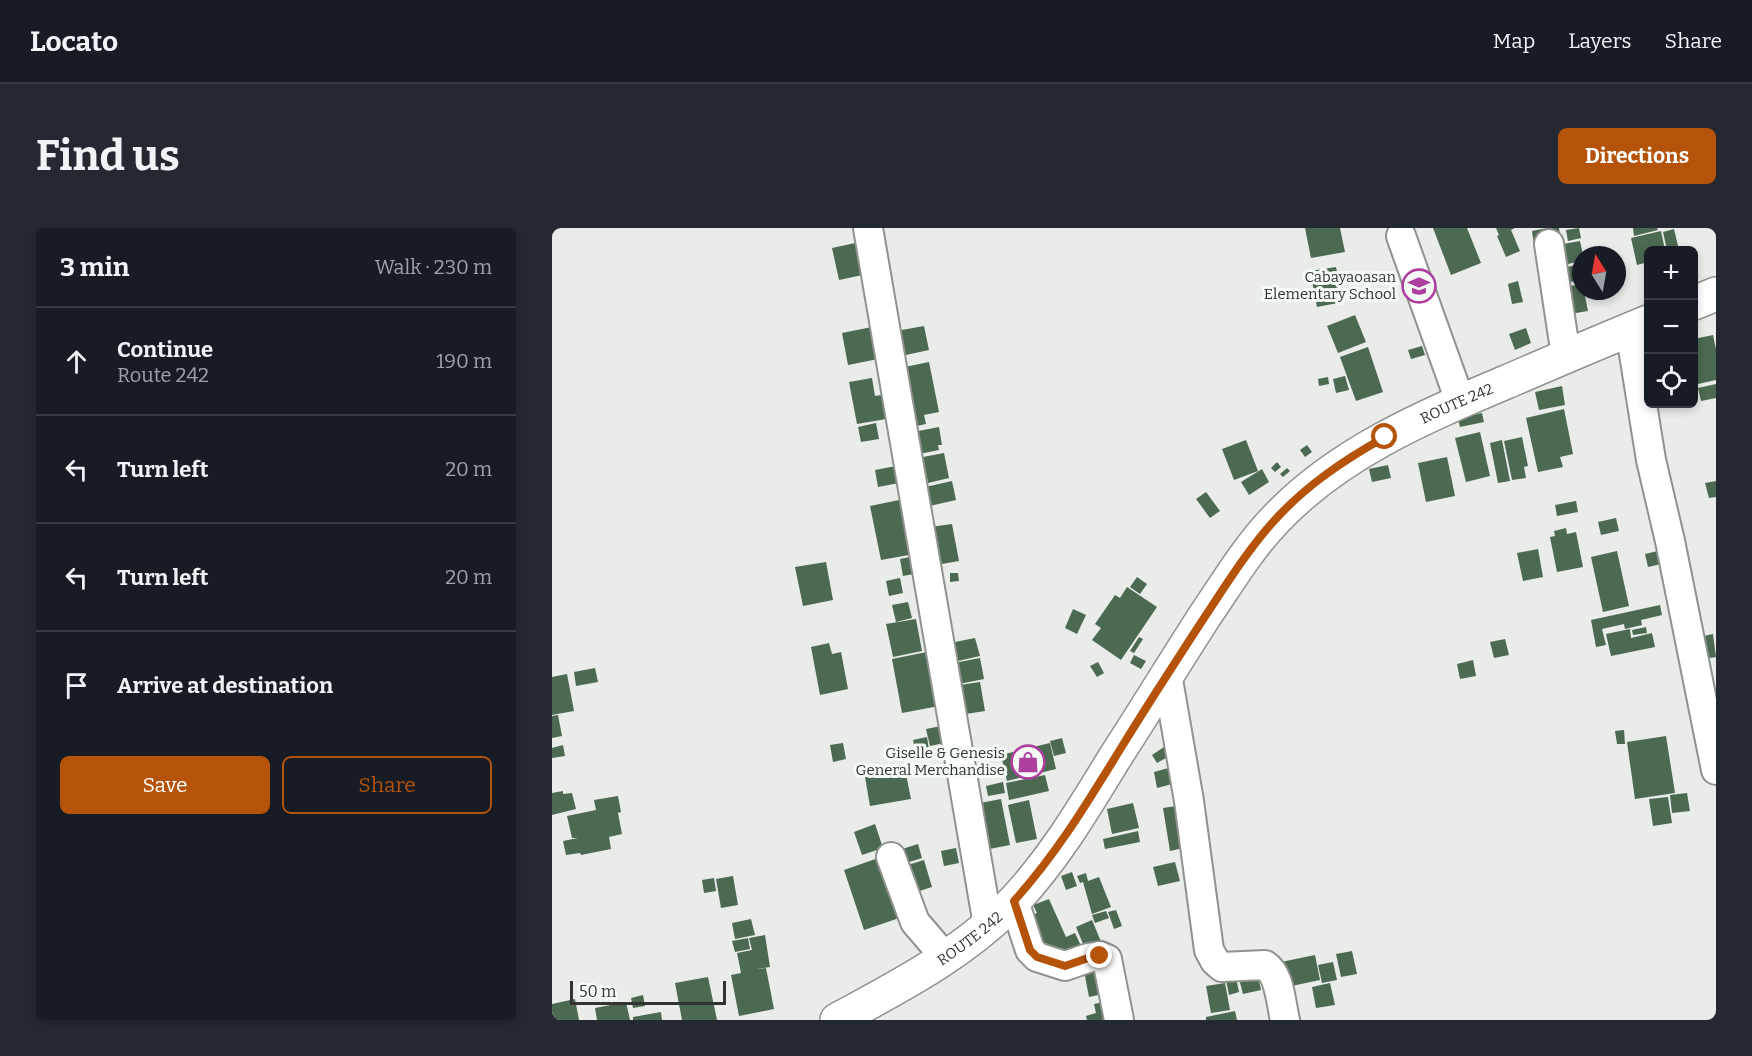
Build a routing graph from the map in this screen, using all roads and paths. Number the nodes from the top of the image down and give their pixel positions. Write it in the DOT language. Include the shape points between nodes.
graph roads {
  1 [pos="868,228"];
  2 [pos="1401,236"];
  3 [pos="1549,244"];
  4 [pos="1716,294"];
  5 [pos="1698,301"];
  6 [pos="1639,325"];
  7 [pos="1566,356"];
  8 [pos="1460,401"];
  9 [pos="1167,674"];
  10 [pos="1716,770"];
  11 [pos="891,857"];
  12 [pos="1014,901"];
  13 [pos="988,926"];
  14 [pos="945,957"];
  15 [pos="837,1020"];
  16 [pos="1119,1020"];
  17 [pos="1285,1020"];
  1 -- 13 [label="street"];
  2 -- 8 [label="street"];
  3 -- 7 [label="street"];
  4 -- 5 [label="main road"];
  6 -- 7 [label="main road, ROUTE 242"];
  6 -- 10 [label="street" via="1651,460"];
  7 -- 8 [label="main road, ROUTE 242"];
  8 -- 9 [label="main road, ROUTE 242" via="1346,459 1309,488 1248,551"];
  9 -- 12 [label="main road, ROUTE 242" via="1068,834"];
  9 -- 17 [label="street" via="1209,950 1222,967 1265,964 1270,968"];
  11 -- 14 [label="street" via="915,922"];
  12 -- 13 [label="main road, ROUTE 242"];
  12 -- 16 [label="street" via="1030,950 1037,957 1065,966 1088,958 1107,959"];
  13 -- 14 [label="main road, ROUTE 242"];
  14 -- 15 [label="main road, ROUTE 242"];
}
